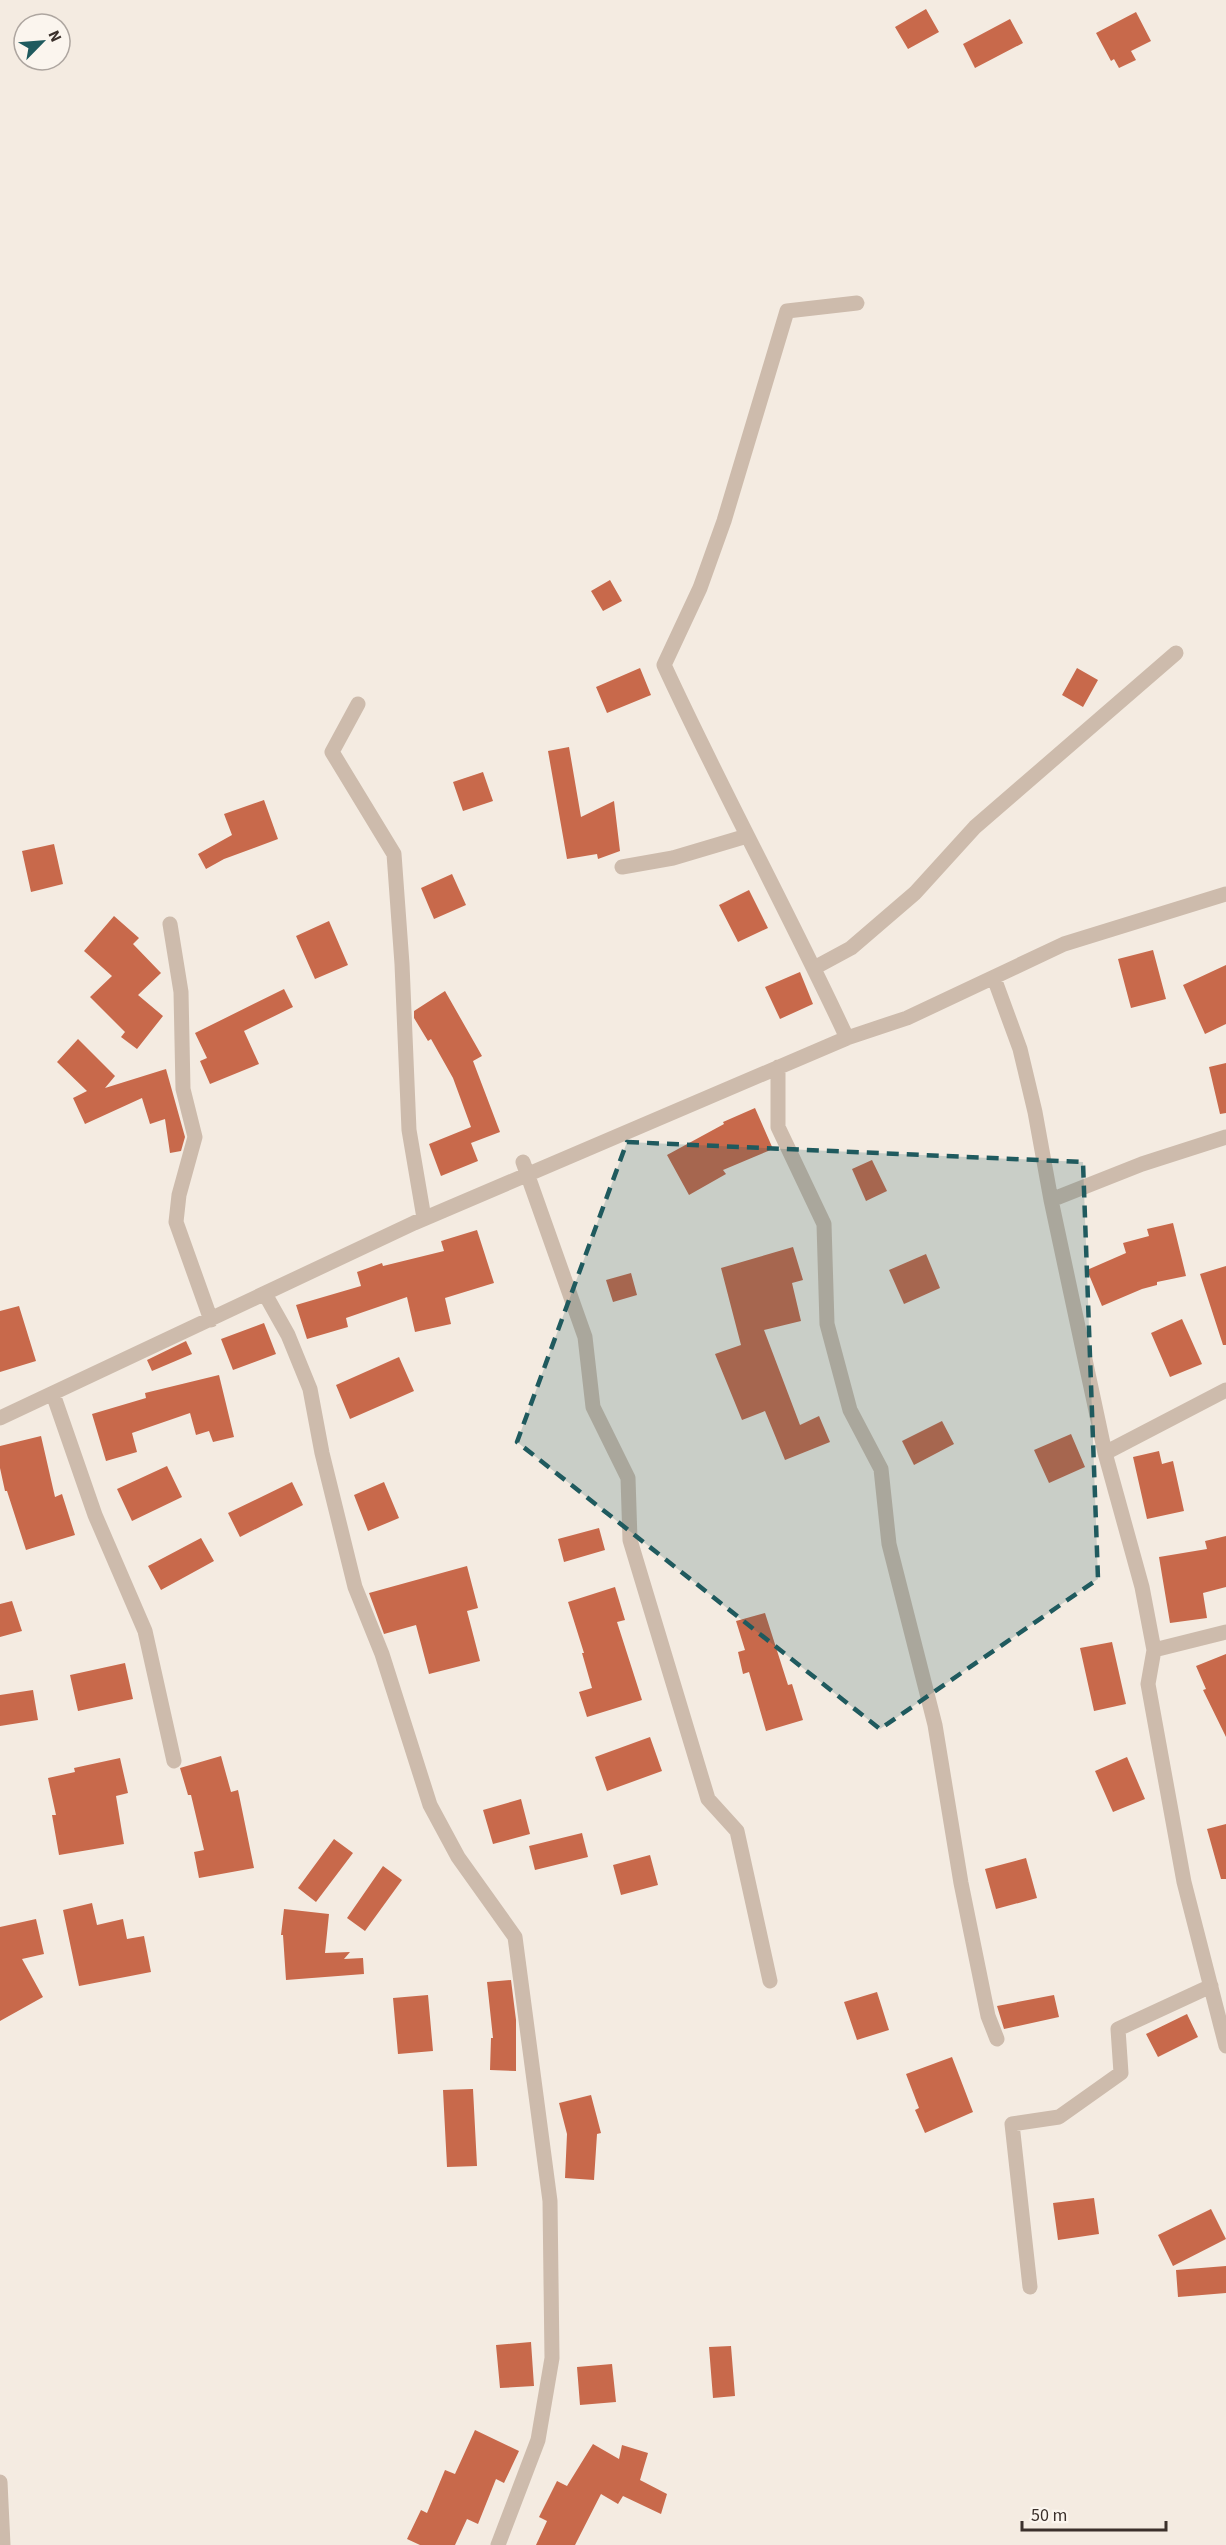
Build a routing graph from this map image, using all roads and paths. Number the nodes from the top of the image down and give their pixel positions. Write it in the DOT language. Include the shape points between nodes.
graph roads {
  1 [pos="857,303"];
  2 [pos="1176,653"];
  3 [pos="358,704"];
  4 [pos="747,836"];
  5 [pos="622,867"];
  6 [pos="1226,894"];
  7 [pos="170,924"];
  8 [pos="814,968"];
  9 [pos="994,978"];
  10 [pos="847,1038"];
  11 [pos="778,1067"];
  12 [pos="1226,1137"];
  13 [pos="526,1168"];
  14 [pos="1051,1200"];
  15 [pos="424,1218"];
  16 [pos="265,1294"];
  17 [pos="211,1320"];
  18 [pos="1226,1390"];
  19 [pos="52,1394"];
  20 [pos="0,1418"];
  21 [pos="1105,1452"];
  22 [pos="1226,1632"];
  23 [pos="1154,1650"];
  24 [pos="174,1761"];
  25 [pos="770,1981"];
  26 [pos="1211,1986"];
  27 [pos="997,2039"];
  28 [pos="1226,2046"];
  29 [pos="1030,2287"];
  30 [pos="0,2482"];
  31 [pos="3,2545"];
  32 [pos="498,2545"];
  1 -- 4 [label="street" via="787,311 724,521 700,588 664,665"];
  2 -- 8 [label="street" via="975,827 915,893 850,948"];
  3 -- 15 [label="street" via="332,752 394,854 409,1130"];
  4 -- 5 [label="street" via="673,858"];
  4 -- 8 [label="street"];
  6 -- 9 [label="street" via="1064,944"];
  7 -- 17 [label="street" via="181,992 183,1089 195,1137 178,1195 176,1222"];
  8 -- 10 [label="street"];
  9 -- 10 [label="street" via="907,1018"];
  9 -- 14 [label="street" via="1020,1049"];
  10 -- 11 [label="street"];
  11 -- 13 [label="street"];
  11 -- 27 [label="street" via="778,1127 824,1224 828,1324 850,1410 881,1468 889,1544 934,1725 961,1883 988,2016"];
  12 -- 14 [label="street" via="1142,1164"];
  13 -- 15 [label="street"];
  13 -- 25 [label="street" via="585,1337 592,1407 628,1479 630,1540 708,1799 736,1831"];
  14 -- 21 [label="street"];
  15 -- 16 [label="street"];
  16 -- 17 [label="street"];
  16 -- 32 [label="street" via="288,1335 310,1389 355,1587 430,1805 459,1857 515,1937 550,2201 552,2358 538,2440"];
  17 -- 19 [label="street"];
  18 -- 21 [label="street"];
  19 -- 20 [label="street"];
  19 -- 24 [label="street" via="95,1515 145,1631"];
  21 -- 23 [label="street" via="1142,1587"];
  22 -- 23 [label="street"];
  23 -- 26 [label="street" via="1148,1684 1184,1882"];
  26 -- 28 [label="street"];
  26 -- 29 [label="street" via="1118,2029 1121,2073 1059,2117 1012,2124"];
  30 -- 31 [label="street"];
}
